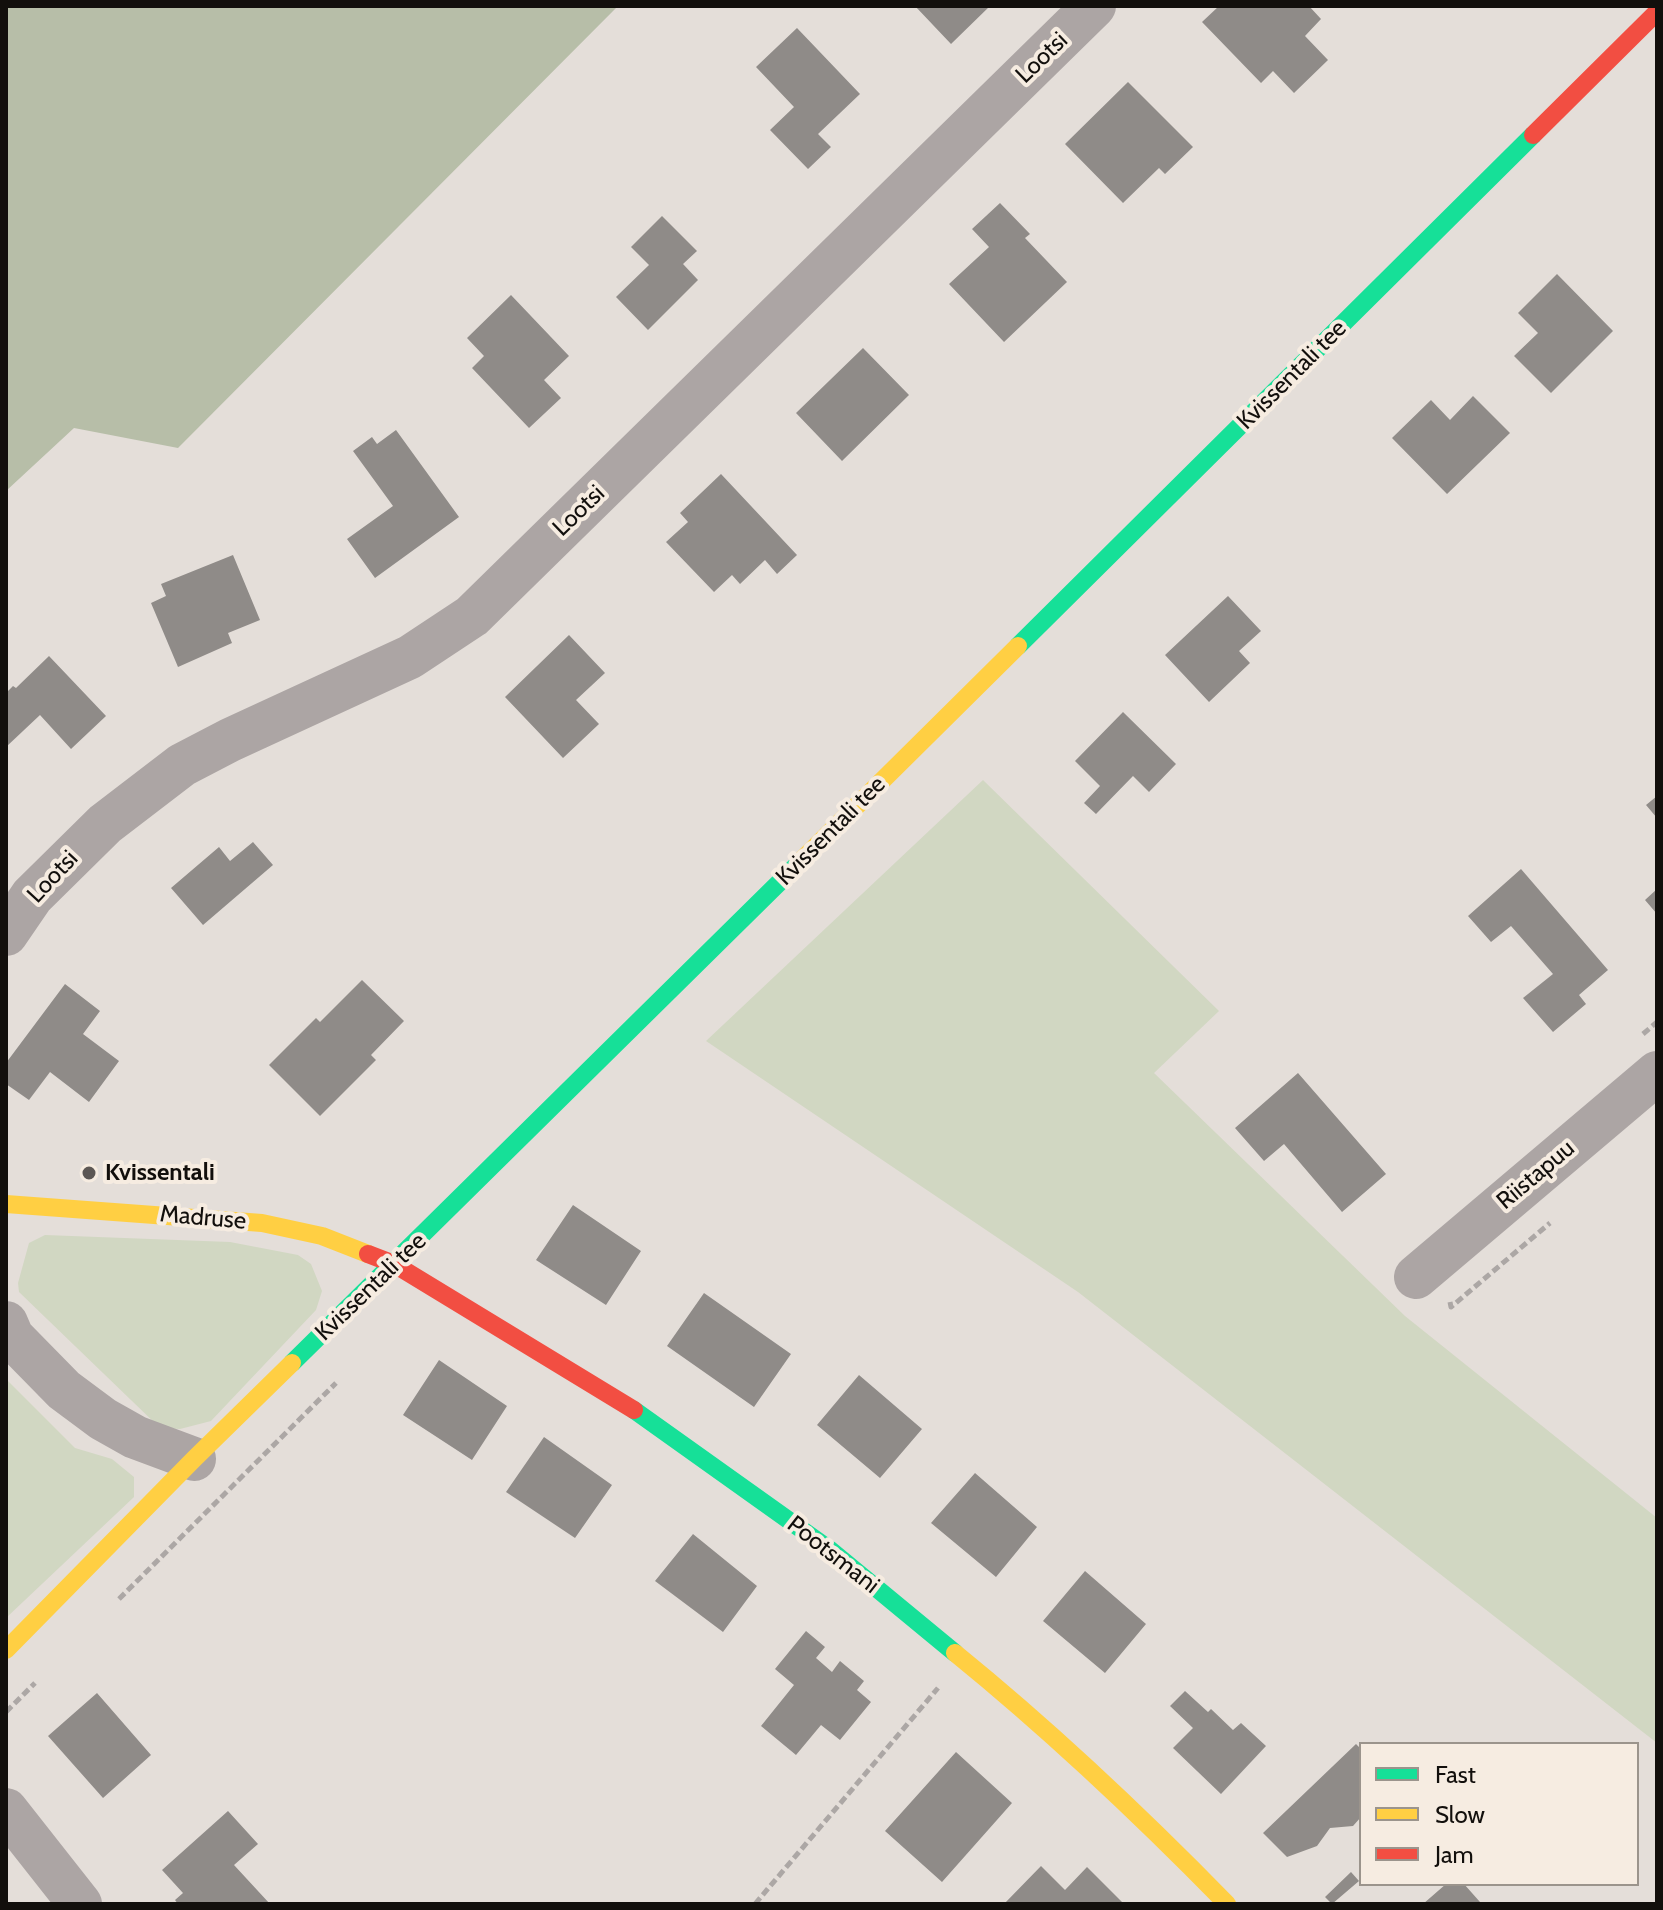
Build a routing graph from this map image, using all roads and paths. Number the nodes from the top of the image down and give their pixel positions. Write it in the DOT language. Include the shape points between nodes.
graph roads {
  1 [pos="1094,6"];
  2 [pos="1657,12"];
  3 [pos="6,934"];
  4 [pos="1657,1073"];
  5 [pos="6,1204"];
  6 [pos="394,1264"];
  7 [pos="1416,1277"];
  8 [pos="6,1323"];
  9 [pos="194,1459"];
  10 [pos="6,1650"];
  11 [pos="962,1658"];
  12 [pos="6,1810"];
  13 [pos="80,1904"];
  14 [pos="755,1904"];
  15 [pos="1227,1904"];
  1 -- 3 [label="street, Lootsi" via="472,616 410,657 182,765 105,824 32,896"];
  2 -- 6 [label="street, Kvissentali tee"];
  4 -- 7 [label="street, Riistapuu"];
  5 -- 6 [label="street, Madruse" via="262,1223 322,1236"];
  6 -- 9 [label="street, Kvissentali tee"];
  6 -- 11 [label="street, Pootsmani" via="621,1401 829,1549"];
  8 -- 9 [label="street" via="12,1337 64,1390 103,1419"];
  9 -- 10 [label="street, Kvissentali tee"];
  11 -- 14 [label="path"];
  11 -- 15 [label="street, Pootsmani" via="1024,1709"];
  12 -- 13 [label="street"];
}
